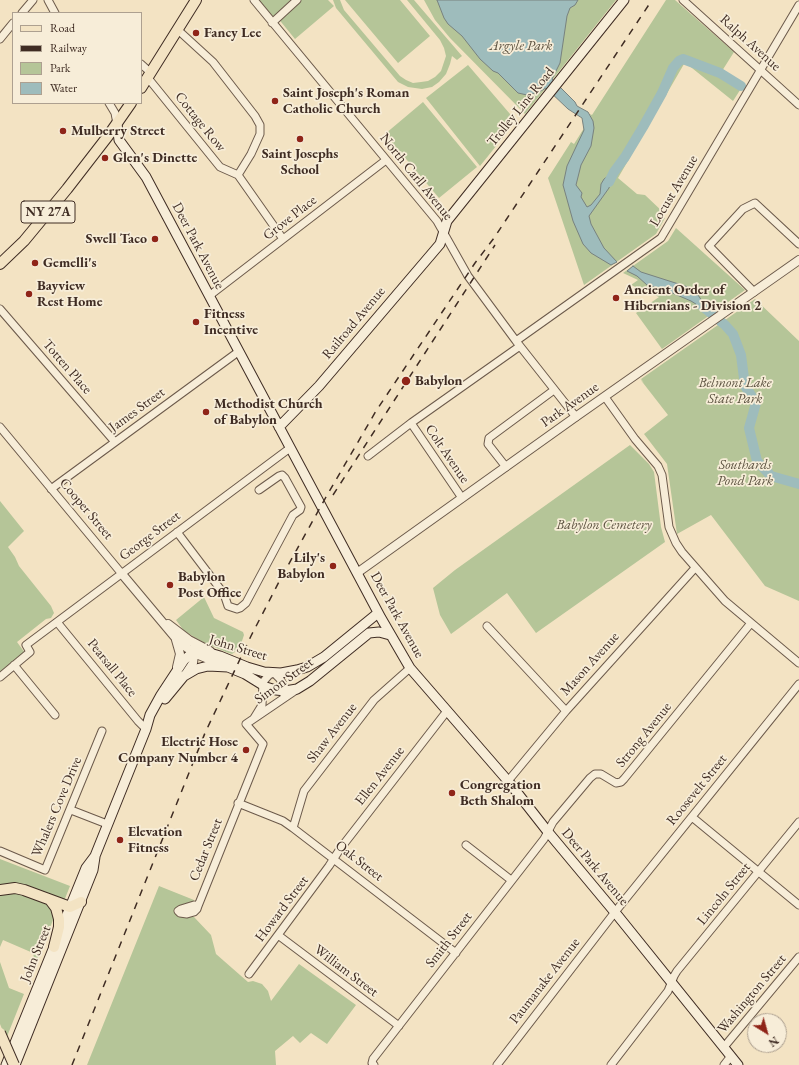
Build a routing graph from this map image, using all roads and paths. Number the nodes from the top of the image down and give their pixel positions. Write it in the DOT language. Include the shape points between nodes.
graph roads {
  1 [pos="33,0"];
  2 [pos="48,0"];
  3 [pos="196,0"];
  4 [pos="254,0"];
  5 [pos="297,0"];
  6 [pos="624,0"];
  7 [pos="683,0"];
  8 [pos="799,5"];
  9 [pos="23,12"];
  10 [pos="54,12"];
  11 [pos="272,23"];
  12 [pos="12,24"];
  13 [pos="178,30"];
  14 [pos="0,39"];
  15 [pos="142,65"];
  16 [pos="761,71"];
  17 [pos="150,76"];
  18 [pos="142,87"];
  19 [pos="109,104"];
  20 [pos="130,104"];
  21 [pos="799,105"];
  22 [pos="117,124"];
  23 [pos="386,160"];
  24 [pos="238,175"];
  25 [pos="444,233"];
  26 [pos="283,239"];
  27 [pos="799,244"];
  28 [pos="799,260"];
  29 [pos="0,264"];
  30 [pos="754,292"];
  31 [pos="209,296"];
  32 [pos="0,309"];
  33 [pos="518,343"];
  34 [pos="238,352"];
  35 [pos="554,390"];
  36 [pos="605,397"];
  37 [pos="576,417"];
  38 [pos="411,424"];
  39 [pos="0,427"];
  40 [pos="278,427"];
  41 [pos="115,442"];
  42 [pos="290,448"];
  43 [pos="368,456"];
  44 [pos="506,467"];
  45 [pos="51,489"];
  46 [pos="259,490"];
  47 [pos="462,498"];
  48 [pos="177,532"];
  49 [pos="696,568"];
  50 [pos="357,573"];
  51 [pos="122,574"];
  52 [pos="152,609"];
  53 [pos="380,616"];
  54 [pos="57,622"];
  55 [pos="751,623"];
  56 [pos="487,626"];
  57 [pos="390,635"];
  58 [pos="176,639"];
  59 [pos="189,640"];
  60 [pos="194,652"];
  61 [pos="220,656"];
  62 [pos="336,659"];
  63 [pos="799,663"];
  64 [pos="14,665"];
  65 [pos="228,667"];
  66 [pos="410,668"];
  67 [pos="274,673"];
  68 [pos="180,674"];
  69 [pos="0,677"];
  70 [pos="262,684"];
  71 [pos="799,684"];
  72 [pos="297,689"];
  73 [pos="284,694"];
  74 [pos="447,711"];
  75 [pos="566,711"];
  76 [pos="55,715"];
  77 [pos="254,718"];
  78 [pos="146,729"];
  79 [pos="102,731"];
  80 [pos="508,781"];
  81 [pos="238,803"];
  82 [pos="71,810"];
  83 [pos="692,817"];
  84 [pos="799,822"];
  85 [pos="107,824"];
  86 [pos="293,828"];
  87 [pos="548,832"];
  88 [pos="466,845"];
  89 [pos="0,850"];
  90 [pos="95,856"];
  91 [pos="334,858"];
  92 [pos="759,871"];
  93 [pos="511,880"];
  94 [pos="0,890"];
  95 [pos="50,900"];
  96 [pos="81,902"];
  97 [pos="799,905"];
  98 [pos="198,906"];
  99 [pos="70,907"];
  100 [pos="614,912"];
  101 [pos="278,935"];
  102 [pos="54,947"];
  103 [pos="456,952"];
  104 [pos="799,957"];
  105 [pos="249,974"];
  106 [pos="672,982"];
  107 [pos="399,1026"];
  108 [pos="0,1033"];
  109 [pos="724,1047"];
  110 [pos="731,1056"];
  111 [pos="373,1064"];
  112 [pos="6,1065"];
  113 [pos="15,1065"];
  114 [pos="497,1065"];
  115 [pos="611,1065"];
  116 [pos="724,1065"];
  117 [pos="738,1065"];
  1 -- 9 [label="street"];
  2 -- 10 [label="street"];
  3 -- 13 [label="main road"];
  4 -- 11 [label="street, North Carll Avenue"];
  5 -- 11 [label="street"];
  6 -- 25 [label="main road, Trolley Line Road" via="446,221"];
  7 -- 16 [label="street, Ralph Avenue"];
  8 -- 16 [label="street, Locust Avenue"];
  11 -- 23 [label="street, North Carll Avenue"];
  12 -- 14 [label="street"];
  13 -- 17 [label="main road"];
  13 -- 24 [label="street" via="213,62 260,125 260,134"];
  15 -- 17 [label="street, Cottage Row"];
  16 -- 21 [label="street, Ralph Avenue"];
  16 -- 33 [label="street, Locust Avenue" via="661,238"];
  17 -- 18 [label="main road"];
  17 -- 24 [label="street, Cottage Row" via="220,167"];
  19 -- 22 [label="street" via="115,113"];
  20 -- 22 [label="main road, NY 27A"];
  22 -- 29 [label="main road, NY 27A" via="24,242"];
  22 -- 31 [label="main road, Deer Park Avenue" via="120,140 146,177"];
  23 -- 25 [label="street, North Carll Avenue"];
  23 -- 26 [label="street, Grove Place"];
  24 -- 26 [label="street"];
  25 -- 33 [label="street, North Carll Avenue" via="468,276"];
  25 -- 40 [label="main road, Railroad Avenue" via="440,244 319,386"];
  26 -- 31 [label="street, Grove Place"];
  27 -- 30 [label="street" via="755,202 743,209 709,246"];
  28 -- 30 [label="street, Park Avenue"];
  30 -- 36 [label="street, Park Avenue"];
  31 -- 34 [label="main road, Deer Park Avenue"];
  32 -- 41 [label="street, Totten Place"];
  33 -- 35 [label="street, North Carll Avenue"];
  33 -- 38 [label="street, Locust Avenue"];
  34 -- 40 [label="main road, Deer Park Avenue"];
  34 -- 41 [label="street, James Street"];
  35 -- 37 [label="street, North Carll Avenue"];
  35 -- 44 [label="street" via="489,438 488,444"];
  36 -- 37 [label="street, Park Avenue"];
  36 -- 49 [label="street" via="658,466 662,475 669,527 676,544"];
  37 -- 44 [label="street, Park Avenue"];
  38 -- 43 [label="street, Locust Avenue"];
  38 -- 47 [label="street, Colt Avenue"];
  39 -- 45 [label="street, Cooper Street"];
  40 -- 42 [label="main road, Deer Park Avenue"];
  41 -- 45 [label="street, James Street"];
  42 -- 48 [label="street, George Street"];
  42 -- 50 [label="main road, Deer Park Avenue"];
  44 -- 47 [label="street, Park Avenue"];
  45 -- 51 [label="street, Cooper Street"];
  46 -- 48 [label="street" via="282,476 301,507 293,515 246,603 240,608 228,606 224,594"];
  47 -- 50 [label="street, Park Avenue"];
  48 -- 51 [label="street, George Street"];
  49 -- 55 [label="street" via="725,601"];
  49 -- 75 [label="street, Mason Avenue"];
  50 -- 53 [label="main road, Deer Park Avenue"];
  51 -- 52 [label="street, Cooper Street"];
  51 -- 54 [label="street, George Street"];
  52 -- 58 [label="street, Cooper Street"];
  52 -- 59 [label="street, Cooper Street"];
  53 -- 57 [label="main road, Deer Park Avenue"];
  53 -- 62 [label="main road, Simon Street"];
  53 -- 67 [label="main road, Simon Street" via="307,667"];
  54 -- 64 [label="street, George Street" via="26,645 30,652"];
  54 -- 78 [label="street, Pearsall Place"];
  55 -- 63 [label="street"];
  55 -- 87 [label="street, Strong Avenue" via="624,779 616,783 607,776 595,774 553,822"];
  56 -- 75 [label="street"];
  57 -- 62 [label="main road, Simon Street" via="370,633"];
  57 -- 66 [label="main road, Deer Park Avenue"];
  58 -- 60 [label="street, Cooper Street"];
  58 -- 68 [label="street, John Street" via="180,654"];
  59 -- 60 [label="street, John Street"];
  59 -- 61 [label="street, Cooper Street"];
  60 -- 61 [label="main road, John Street" via="203,651"];
  60 -- 65 [label="street, Cooper Street"];
  60 -- 68 [label="main road, John Street" via="187,657"];
  61 -- 67 [label="main road, John Street" via="258,671"];
  62 -- 72 [label="main road, Simon Street"];
  64 -- 69 [label="street"];
  64 -- 76 [label="street"];
  65 -- 68 [label="main road, John Street" via="204,666"];
  65 -- 70 [label="main road, Cooper Street"];
  66 -- 74 [label="main road, Deer Park Avenue"];
  66 -- 86 [label="street, Shaw Avenue" via="374,700 304,790"];
  67 -- 70 [label="street" via="265,678"];
  67 -- 73 [label="street" via="283,683"];
  68 -- 78 [label="main road, John Street"];
  70 -- 73 [label="main road, Cooper Street"];
  70 -- 77 [label="street" via="262,705"];
  71 -- 83 [label="street, Roosevelt Street"];
  72 -- 73 [label="main road, Cooper Street"];
  73 -- 77 [label="street, Simon Street"];
  74 -- 80 [label="main road, Deer Park Avenue"];
  74 -- 91 [label="street, Ellen Avenue"];
  75 -- 80 [label="street, Mason Avenue"];
  77 -- 81 [label="street, Simon Street" via="246,724 263,744"];
  78 -- 85 [label="main road, John Street"];
  79 -- 82 [label="street, Whalers Cove Drive"];
  80 -- 87 [label="main road, Deer Park Avenue"];
  81 -- 86 [label="street, Oak Street" via="283,821"];
  81 -- 98 [label="street, Cedar Street"];
  82 -- 85 [label="street"];
  82 -- 89 [label="street, Whalers Cove Drive" via="45,870"];
  83 -- 92 [label="street"];
  83 -- 100 [label="street, Roosevelt Street"];
  84 -- 92 [label="street, Lincoln Street"];
  85 -- 90 [label="main road, John Street"];
  86 -- 91 [label="street, Oak Street"];
  87 -- 93 [label="street, Smith Street"];
  87 -- 100 [label="main road, Deer Park Avenue"];
  88 -- 93 [label="street"];
  90 -- 96 [label="main road, John Street" via="93,870"];
  90 -- 99 [label="main road, John Street" via="86,868"];
  91 -- 101 [label="street, Howard Street"];
  91 -- 103 [label="street, Oak Street"];
  92 -- 97 [label="street"];
  92 -- 106 [label="street, Lincoln Street" via="677,971"];
  93 -- 103 [label="street, Smith Street"];
  94 -- 95 [label="main road" via="20,889"];
  95 -- 99 [label="main road"];
  95 -- 102 [label="main road" via="59,919"];
  96 -- 99 [label="main road"];
  96 -- 113 [label="main road, John Street"];
  99 -- 102 [label="main road, John Street"];
  100 -- 106 [label="main road, Deer Park Avenue"];
  100 -- 114 [label="street, Paumanake Avenue"];
  101 -- 105 [label="street, Howard Street"];
  101 -- 107 [label="street, William Street"];
  102 -- 112 [label="main road, John Street"];
  103 -- 107 [label="street, Smith Street"];
  104 -- 109 [label="street, Washington Street"];
  106 -- 109 [label="main road, Deer Park Avenue"];
  106 -- 115 [label="street, Lincoln Street" via="668,991"];
  107 -- 111 [label="street, Smith Street" via="373,1058"];
  108 -- 113 [label="main road, bridge"];
  109 -- 110 [label="main road, Deer Park Avenue"];
  110 -- 116 [label="street"];
  110 -- 117 [label="main road, Deer Park Avenue"];
}
